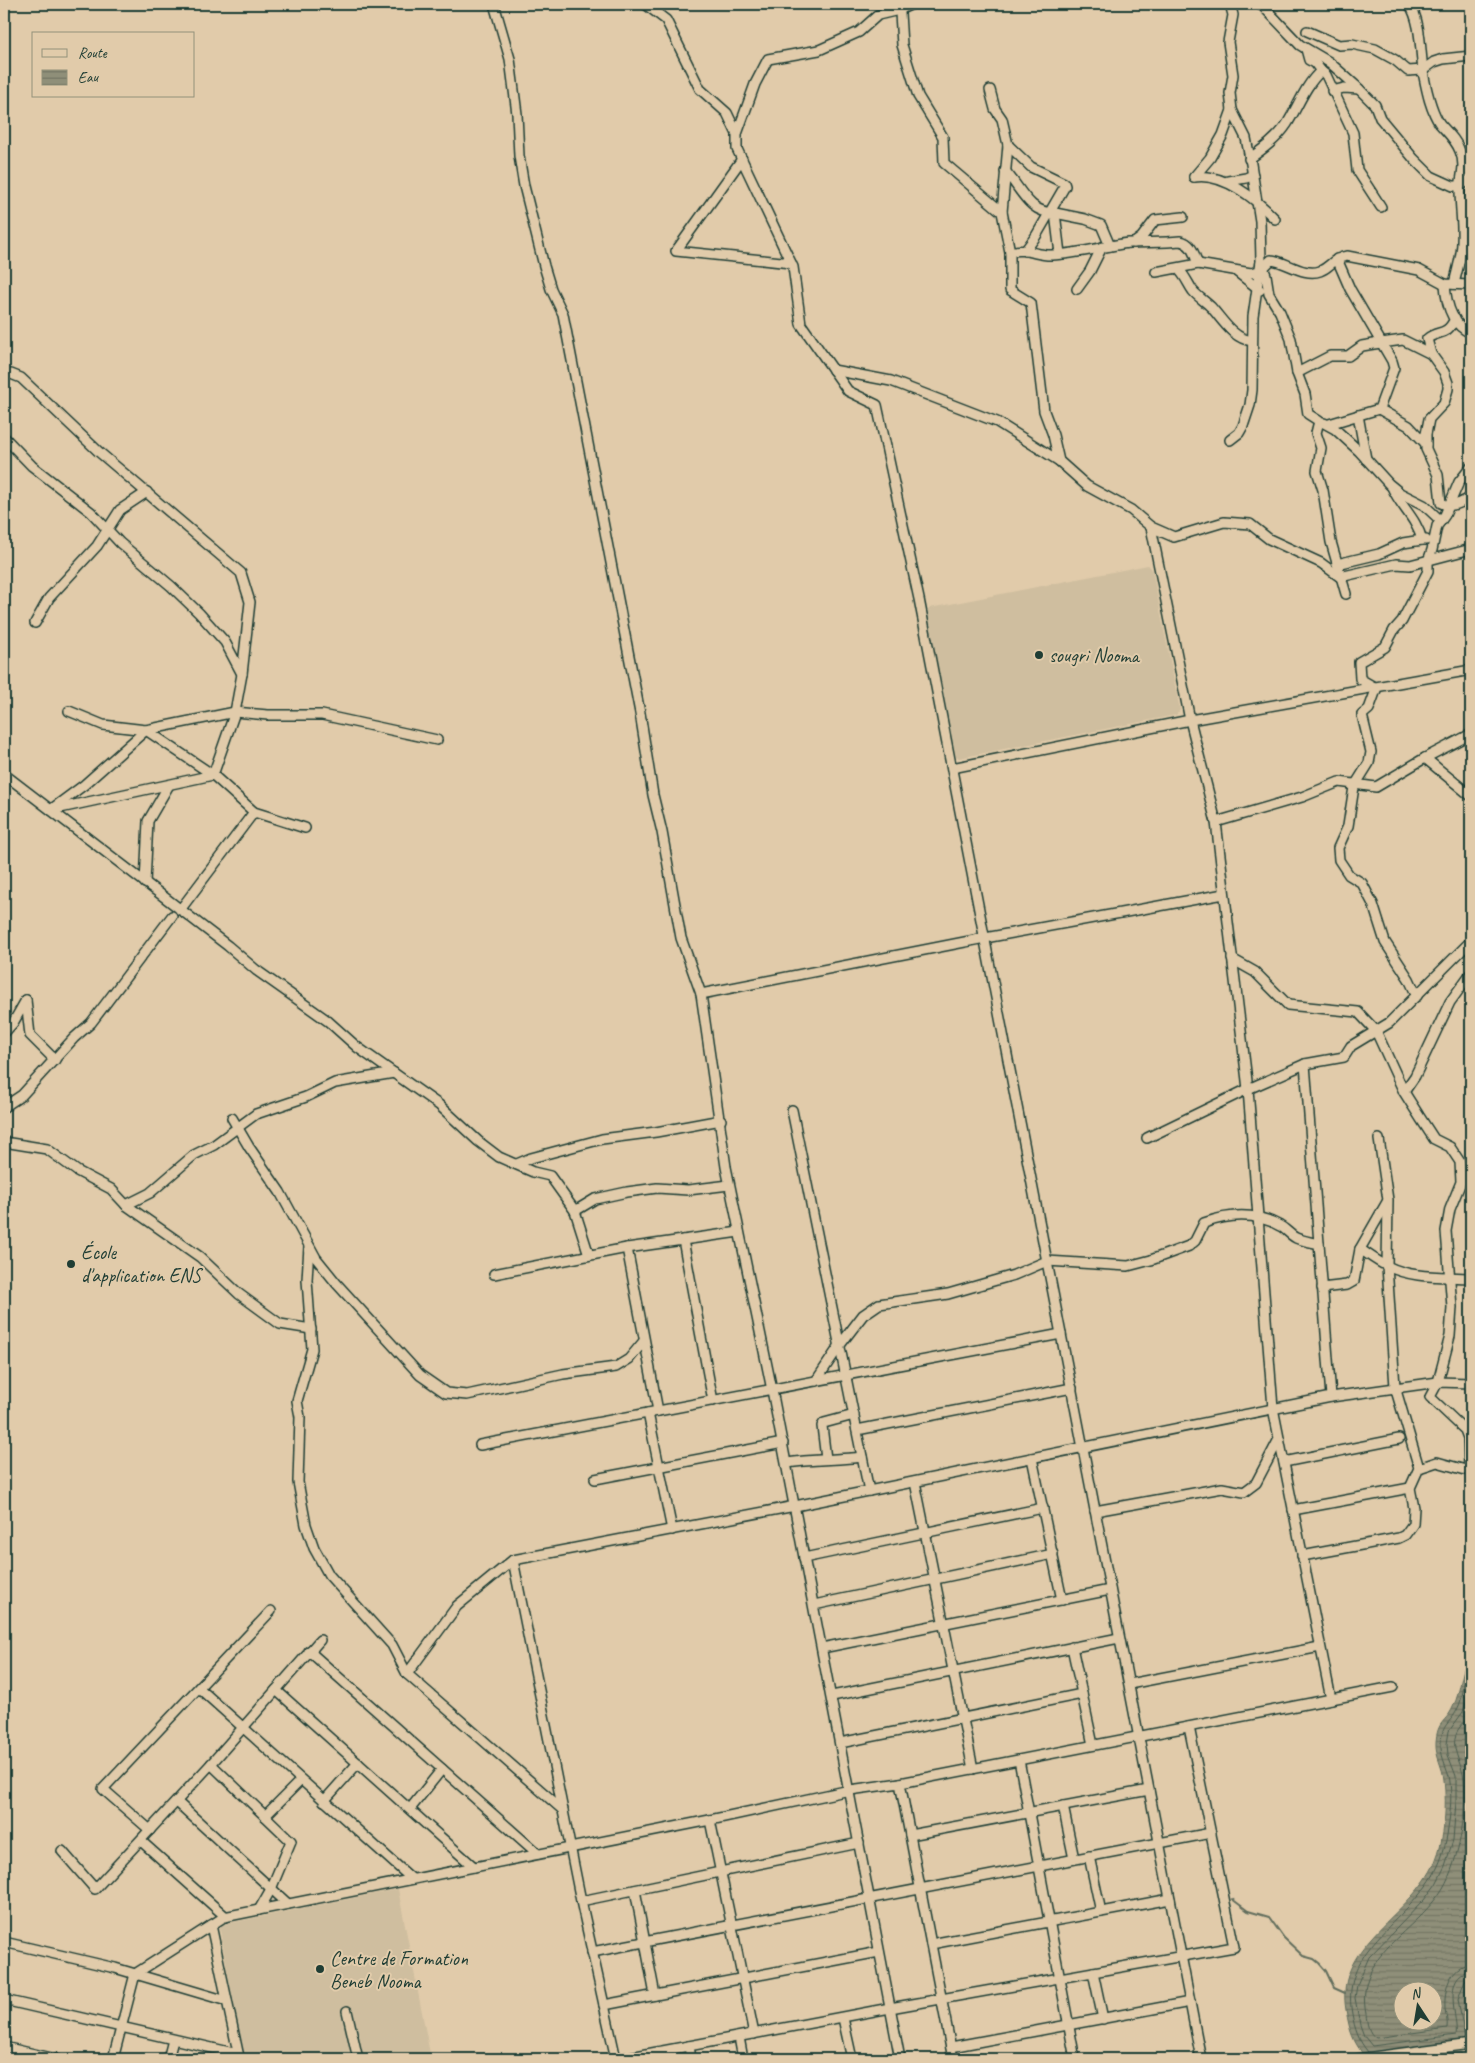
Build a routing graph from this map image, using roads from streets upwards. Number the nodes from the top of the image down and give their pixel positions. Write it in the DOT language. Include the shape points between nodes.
graph roads {
  1 [pos="494,4"];
  2 [pos="645,4"];
  3 [pos="912,4"];
  4 [pos="1230,4"];
  5 [pos="1261,4"];
  6 [pos="1409,4"];
  7 [pos="896,7"];
  8 [pos="1307,32"];
  9 [pos="1306,49"];
  10 [pos="1471,56"];
  11 [pos="1423,70"];
  12 [pos="1320,71"];
  13 [pos="1359,89"];
  14 [pos="990,90"];
  15 [pos="1332,91"];
  16 [pos="1232,110"];
  17 [pos="737,134"];
  18 [pos="1008,145"];
  19 [pos="742,159"];
  20 [pos="1249,159"];
  21 [pos="1005,171"];
  22 [pos="1253,174"];
  23 [pos="1471,178"];
  24 [pos="1228,181"];
  25 [pos="1460,186"];
  26 [pos="1258,204"];
  27 [pos="1381,207"];
  28 [pos="1002,212"];
  29 [pos="1052,213"];
  30 [pos="1182,216"];
  31 [pos="1275,219"];
  32 [pos="1105,236"];
  33 [pos="1134,243"];
  34 [pos="1110,246"];
  35 [pos="1101,249"];
  36 [pos="1025,251"];
  37 [pos="1010,252"];
  38 [pos="1060,254"];
  39 [pos="1337,259"];
  40 [pos="791,262"];
  41 [pos="1198,264"];
  42 [pos="1178,268"];
  43 [pos="1260,271"];
  44 [pos="1156,272"];
  45 [pos="1237,272"];
  46 [pos="1450,284"];
  47 [pos="1471,285"];
  48 [pos="1257,288"];
  49 [pos="1077,289"];
  50 [pos="1269,294"];
  51 [pos="1455,320"];
  52 [pos="1471,333"];
  53 [pos="1252,341"];
  54 [pos="1381,343"];
  55 [pos="1431,354"];
  56 [pos="833,370"];
  57 [pos="1297,373"];
  58 [pos="4,376"];
  59 [pos="1379,409"];
  60 [pos="1358,415"];
  61 [pos="1319,421"];
  62 [pos="1329,424"];
  63 [pos="4,437"];
  64 [pos="1230,440"];
  65 [pos="1426,444"];
  66 [pos="1366,460"];
  67 [pos="1059,461"];
  68 [pos="1471,467"];
  69 [pos="1392,487"];
  70 [pos="146,492"];
  71 [pos="1471,497"];
  72 [pos="1449,505"];
  73 [pos="1441,521"];
  74 [pos="1152,527"];
  75 [pos="107,528"];
  76 [pos="1422,540"];
  77 [pos="1434,543"];
  78 [pos="1471,549"];
  79 [pos="1428,560"];
  80 [pos="1337,564"];
  81 [pos="1340,577"];
  82 [pos="1346,594"];
  83 [pos="36,622"];
  84 [pos="225,642"];
  85 [pos="244,642"];
  86 [pos="1471,670"];
  87 [pos="242,674"];
  88 [pos="1374,687"];
  89 [pos="69,711"];
  90 [pos="235,712"];
  91 [pos="1190,720"];
  92 [pos="146,730"];
  93 [pos="1471,734"];
  94 [pos="437,740"];
  95 [pos="1425,758"];
  96 [pos="952,768"];
  97 [pos="4,774"];
  98 [pos="214,775"];
  99 [pos="1354,784"];
  100 [pos="169,785"];
  101 [pos="1471,796"];
  102 [pos="51,810"];
  103 [pos="254,812"];
  104 [pos="1216,822"];
  105 [pos="305,828"];
  106 [pos="145,883"];
  107 [pos="1224,894"];
  108 [pos="176,913"];
  109 [pos="985,938"];
  110 [pos="1471,941"];
  111 [pos="1232,959"];
  112 [pos="1471,973"];
  113 [pos="701,994"];
  114 [pos="1416,996"];
  115 [pos="1376,1031"];
  116 [pos="4,1034"];
  117 [pos="55,1060"];
  118 [pos="1306,1064"];
  119 [pos="394,1073"];
  120 [pos="1248,1089"];
  121 [pos="1404,1092"];
  122 [pos="4,1096"];
  123 [pos="8,1105"];
  124 [pos="792,1110"];
  125 [pos="232,1118"];
  126 [pos="721,1120"];
  127 [pos="238,1128"];
  128 [pos="1147,1138"];
  129 [pos="1379,1139"];
  130 [pos="4,1142"];
  131 [pos="517,1164"];
  132 [pos="730,1185"];
  133 [pos="1388,1200"];
  134 [pos="126,1205"];
  135 [pos="575,1211"];
  136 [pos="1258,1218"];
  137 [pos="739,1232"];
  138 [pos="684,1240"];
  139 [pos="1319,1244"];
  140 [pos="309,1246"];
  141 [pos="626,1248"];
  142 [pos="1360,1249"];
  143 [pos="589,1256"];
  144 [pos="1047,1261"];
  145 [pos="1387,1266"];
  146 [pos="494,1274"];
  147 [pos="1448,1276"];
  148 [pos="1471,1278"];
  149 [pos="1322,1288"];
  150 [pos="311,1329"];
  151 [pos="1061,1334"];
  152 [pos="644,1341"];
  153 [pos="840,1345"];
  154 [pos="846,1375"];
  155 [pos="816,1381"];
  156 [pos="1438,1382"];
  157 [pos="1471,1383"];
  158 [pos="1395,1387"];
  159 [pos="1072,1388"];
  160 [pos="772,1390"];
  161 [pos="1331,1397"];
  162 [pos="713,1401"];
  163 [pos="1273,1408"];
  164 [pos="658,1411"];
  165 [pos="648,1413"];
  166 [pos="854,1415"];
  167 [pos="857,1430"];
  168 [pos="1399,1438"];
  169 [pos="1279,1440"];
  170 [pos="783,1443"];
  171 [pos="480,1445"];
  172 [pos="1083,1447"];
  173 [pos="862,1457"];
  174 [pos="1032,1458"];
  175 [pos="826,1460"];
  176 [pos="1284,1462"];
  177 [pos="787,1463"];
  178 [pos="659,1466"];
  179 [pos="1419,1468"];
  180 [pos="595,1479"];
  181 [pos="915,1482"];
  182 [pos="1410,1488"];
  183 [pos="869,1491"];
  184 [pos="795,1506"];
  185 [pos="1043,1508"];
  186 [pos="1293,1510"];
  187 [pos="1095,1511"];
  188 [pos="672,1530"];
  189 [pos="925,1533"];
  190 [pos="1053,1554"];
  191 [pos="1302,1556"];
  192 [pos="804,1558"];
  193 [pos="513,1560"];
  194 [pos="935,1579"];
  195 [pos="1110,1590"];
  196 [pos="1062,1600"];
  197 [pos="814,1605"];
  198 [pos="272,1611"];
  199 [pos="944,1624"];
  200 [pos="1119,1638"];
  201 [pos="320,1640"];
  202 [pos="1072,1647"];
  203 [pos="1320,1647"];
  204 [pos="822,1648"];
  205 [pos="309,1652"];
  206 [pos="953,1671"];
  207 [pos="407,1674"];
  208 [pos="1129,1684"];
  209 [pos="1393,1687"];
  210 [pos="199,1688"];
  211 [pos="276,1690"];
  212 [pos="1082,1694"];
  213 [pos="832,1696"];
  214 [pos="1330,1699"];
  215 [pos="963,1718"];
  216 [pos="1189,1727"];
  217 [pos="243,1728"];
  218 [pos="1139,1737"];
  219 [pos="840,1743"];
  220 [pos="1093,1746"];
  221 [pos="1019,1760"];
  222 [pos="358,1763"];
  223 [pos="211,1764"];
  224 [pos="442,1769"];
  225 [pos="973,1769"];
  226 [pos="301,1780"];
  227 [pos="900,1783"];
  228 [pos="850,1790"];
  229 [pos="1149,1790"];
  230 [pos="324,1801"];
  231 [pos="176,1802"];
  232 [pos="1063,1806"];
  233 [pos="410,1809"];
  234 [pos="563,1810"];
  235 [pos="1029,1813"];
  236 [pos="265,1816"];
  237 [pos="710,1820"];
  238 [pos="150,1830"];
  239 [pos="1211,1833"];
  240 [pos="910,1835"];
  241 [pos="141,1841"];
  242 [pos="859,1843"];
  243 [pos="1159,1843"];
  244 [pos="571,1847"];
  245 [pos="62,1851"];
  246 [pos="538,1854"];
  247 [pos="1089,1856"];
  248 [pos="1074,1859"];
  249 [pos="1039,1866"];
  250 [pos="474,1867"];
  251 [pos="721,1873"];
  252 [pos="412,1879"];
  253 [pos="271,1888"];
  254 [pos="920,1889"];
  255 [pos="635,1890"];
  256 [pos="869,1898"];
  257 [pos="1170,1899"];
  258 [pos="582,1901"];
  259 [pos="288,1904"];
  260 [pos="259,1910"];
  261 [pos="1101,1912"];
  262 [pos="226,1917"];
  263 [pos="1049,1922"];
  264 [pos="732,1925"];
  265 [pos="211,1926"];
  266 [pos="4,1942"];
  267 [pos="645,1942"];
  268 [pos="931,1944"];
  269 [pos="592,1952"];
  270 [pos="880,1952"];
  271 [pos="1181,1956"];
  272 [pos="1093,1972"];
  273 [pos="135,1974"];
  274 [pos="1060,1978"];
  275 [pos="742,1979"];
  276 [pos="655,1995"];
  277 [pos="4,2000"];
  278 [pos="941,2000"];
  279 [pos="227,2001"];
  280 [pos="1190,2002"];
  281 [pos="604,2005"];
  282 [pos="890,2008"];
  283 [pos="347,2010"];
  284 [pos="843,2018"];
  285 [pos="1103,2019"];
  286 [pos="1069,2025"];
  287 [pos="121,2028"];
  288 [pos="754,2034"];
  289 [pos="739,2037"];
  290 [pos="173,2040"];
  291 [pos="1471,2044"];
  292 [pos="689,2046"];
  293 [pos="4,2047"];
  294 [pos="950,2047"];
  295 [pos="239,2057"];
  296 [pos="56,2059"];
  297 [pos="113,2059"];
  298 [pos="168,2059"];
  299 [pos="358,2059"];
  300 [pos="616,2059"];
  301 [pos="620,2059"];
  302 [pos="691,2059"];
  303 [pos="743,2059"];
  304 [pos="852,2059"];
  305 [pos="900,2059"];
  306 [pos="953,2059"];
  307 [pos="1075,2059"];
  308 [pos="1201,2059"];
  309 [pos="1358,2059"];
  1 -- 113 [label="street" via="510,59 524,186 551,289 563,314 681,938"];
  2 -- 17 [label="street" via="666,20 700,89 727,112"];
  3 -- 7 [label="street"];
  4 -- 16 [label="street" via="1233,15 1228,42 1233,75"];
  5 -- 9 [label="street"];
  6 -- 11 [label="street" via="1416,12"];
  7 -- 17 [label="street" via="878,14 858,32 819,50 768,58"];
  7 -- 28 [label="street" via="900,13 902,45 918,96 943,137 944,163"];
  8 -- 11 [label="street" via="1339,45 1375,49 1408,71"];
  9 -- 12 [label="street" via="1310,60"];
  9 -- 13 [label="street" via="1329,62"];
  10 -- 11 [label="street" via="1443,59"];
  11 -- 25 [label="street" via="1435,115 1461,152"];
  12 -- 15 [label="street" via="1326,75"];
  12 -- 20 [label="street" via="1299,99 1286,126"];
  13 -- 15 [label="street"];
  13 -- 25 [label="street" via="1431,176 1452,186"];
  14 -- 18 [label="street"];
  15 -- 27 [label="street" via="1353,133 1357,170"];
  16 -- 20 [label="street" via="1246,138"];
  16 -- 24 [label="street" via="1210,158 1194,177"];
  17 -- 19 [label="street" via="737,149"];
  18 -- 21 [label="street"];
  18 -- 29 [label="street" via="1031,167 1064,183"];
  19 -- 40 [label="street"];
  19 -- 40 [label="street" via="676,251"];
  20 -- 22 [label="street"];
  21 -- 28 [label="street"];
  21 -- 29 [label="street" via="1028,203"];
  22 -- 24 [label="street"];
  22 -- 26 [label="street"];
  23 -- 25 [label="street"];
  24 -- 26 [label="street"];
  25 -- 46 [label="street" via="1463,241"];
  26 -- 31 [label="street"];
  26 -- 43 [label="street"];
  28 -- 37 [label="street"];
  29 -- 32 [label="street" via="1097,222"];
  29 -- 36 [label="street"];
  29 -- 38 [label="street"];
  30 -- 33 [label="street" via="1155,220"];
  32 -- 34 [label="street"];
  32 -- 35 [label="street"];
  33 -- 34 [label="street"];
  33 -- 41 [label="street" via="1184,241 1194,251"];
  34 -- 35 [label="street"];
  35 -- 38 [label="street"];
  35 -- 49 [label="street"];
  36 -- 37 [label="street"];
  36 -- 38 [label="street" via="1050,256"];
  37 -- 67 [label="street" via="1010,290 1031,303 1044,411"];
  39 -- 43 [label="street" via="1318,271 1271,260"];
  39 -- 46 [label="street" via="1347,256 1419,270"];
  39 -- 54 [label="street"];
  40 -- 56 [label="street" via="801,324"];
  41 -- 42 [label="street"];
  41 -- 45 [label="street"];
  42 -- 44 [label="street"];
  42 -- 53 [label="street" via="1225,325 1235,334"];
  43 -- 45 [label="street"];
  43 -- 48 [label="street"];
  43 -- 50 [label="street" via="1264,270 1266,274"];
  45 -- 48 [label="street"];
  46 -- 47 [label="street"];
  46 -- 51 [label="street" via="1446,302"];
  48 -- 50 [label="street"];
  48 -- 53 [label="street"];
  50 -- 57 [label="street" via="1292,339"];
  51 -- 52 [label="street"];
  51 -- 55 [label="street" via="1448,331 1427,339"];
  53 -- 64 [label="street" via="1250,405 1239,433"];
  54 -- 55 [label="street" via="1403,340"];
  54 -- 57 [label="street" via="1362,346 1348,356 1330,356"];
  54 -- 59 [label="street" via="1394,368"];
  55 -- 65 [label="street" via="1444,372 1448,389 1444,403 1429,419"];
  56 -- 67 [label="street" via="890,381 997,422"];
  56 -- 96 [label="street" via="848,391 877,404"];
  57 -- 61 [label="street" via="1308,414"];
  58 -- 70 [label="street" via="11,374 21,378"];
  59 -- 60 [label="street"];
  59 -- 65 [label="street" via="1409,426"];
  60 -- 62 [label="street"];
  60 -- 66 [label="street"];
  61 -- 62 [label="street"];
  61 -- 80 [label="street" via="1316,433 1320,448 1317,470"];
  62 -- 66 [label="street"];
  63 -- 75 [label="street" via="32,466"];
  65 -- 72 [label="street" via="1438,475 1441,503"];
  66 -- 69 [label="street"];
  67 -- 74 [label="street" via="1087,486 1132,510"];
  68 -- 72 [label="street" via="1459,482"];
  69 -- 73 [label="street" via="1424,506"];
  69 -- 76 [label="street" via="1398,501 1412,517"];
  70 -- 75 [label="street" via="120,510"];
  70 -- 85 [label="street" via="240,573 250,602"];
  71 -- 72 [label="street"];
  72 -- 73 [label="street"];
  73 -- 77 [label="street"];
  74 -- 81 [label="street" via="1174,537 1224,522 1250,524 1269,539 1321,563"];
  74 -- 91 [label="street"];
  75 -- 83 [label="street" via="97,546 49,598"];
  75 -- 84 [label="street" via="129,552 171,586"];
  76 -- 77 [label="street"];
  76 -- 80 [label="street"];
  77 -- 79 [label="street"];
  78 -- 79 [label="street"];
  79 -- 81 [label="street"];
  79 -- 88 [label="street" via="1424,580 1385,647 1359,662 1360,679"];
  80 -- 81 [label="street"];
  81 -- 82 [label="street"];
  84 -- 85 [label="street"];
  84 -- 87 [label="street"];
  85 -- 87 [label="street"];
  86 -- 88 [label="street"];
  87 -- 90 [label="street"];
  88 -- 91 [label="street"];
  88 -- 99 [label="street" via="1373,701 1362,716 1371,746 1369,763"];
  89 -- 92 [label="street" via="104,725"];
  90 -- 92 [label="street"];
  90 -- 94 [label="street" via="322,715"];
  90 -- 98 [label="street"];
  91 -- 96 [label="street"];
  91 -- 104 [label="street"];
  92 -- 98 [label="street"];
  92 -- 102 [label="street"];
  93 -- 95 [label="street"];
  95 -- 99 [label="street" via="1376,787"];
  95 -- 101 [label="street"];
  96 -- 109 [label="street"];
  97 -- 102 [label="street"];
  98 -- 100 [label="street"];
  98 -- 103 [label="street"];
  99 -- 104 [label="street" via="1339,782 1302,797"];
  99 -- 114 [label="street" via="1348,826 1338,848 1339,860 1349,875 1362,883 1381,933 1409,978"];
  100 -- 102 [label="street"];
  100 -- 106 [label="street" via="148,821"];
  102 -- 106 [label="street"];
  103 -- 105 [label="street"];
  103 -- 108 [label="street"];
  104 -- 107 [label="street"];
  106 -- 108 [label="street"];
  107 -- 109 [label="street"];
  107 -- 111 [label="street"];
  108 -- 117 [label="street" via="91,1022"];
  108 -- 119 [label="street" via="228,946"];
  109 -- 113 [label="street"];
  109 -- 144 [label="street"];
  110 -- 114 [label="street"];
  111 -- 115 [label="street" via="1255,972 1288,1005 1358,1012"];
  111 -- 120 [label="street"];
  112 -- 121 [label="street" via="1450,1002 1415,1076"];
  113 -- 126 [label="street"];
  114 -- 115 [label="street" via="1389,1023"];
  115 -- 118 [label="street" via="1351,1046 1344,1057"];
  115 -- 121 [label="street"];
  116 -- 117 [label="street" via="26,1000 30,1035"];
  117 -- 123 [label="street"];
  118 -- 120 [label="street"];
  118 -- 139 [label="street"];
  119 -- 127 [label="street" via="335,1083 256,1114"];
  119 -- 131 [label="street" via="439,1105 499,1157"];
  120 -- 128 [label="street"];
  120 -- 136 [label="street"];
  121 -- 147 [label="street" via="1434,1139 1450,1147 1460,1162 1461,1182 1450,1209 1446,1231"];
  122 -- 123 [label="street"];
  124 -- 153 [label="street"];
  125 -- 127 [label="street"];
  126 -- 131 [label="street" via="602,1139"];
  126 -- 132 [label="street"];
  127 -- 134 [label="street" via="194,1155 150,1193"];
  127 -- 140 [label="street" via="280,1192"];
  129 -- 133 [label="street"];
  130 -- 134 [label="street" via="47,1149 77,1171 111,1188"];
  131 -- 135 [label="street" via="550,1176"];
  132 -- 135 [label="street" via="627,1192 595,1199"];
  132 -- 137 [label="street"];
  133 -- 142 [label="street"];
  133 -- 145 [label="street"];
  134 -- 150 [label="street" via="200,1257 239,1294 280,1324"];
  135 -- 143 [label="street"];
  136 -- 139 [label="street" via="1280,1226 1296,1238"];
  136 -- 144 [label="street" via="1236,1215 1204,1223 1195,1241 1188,1246 1139,1264"];
  136 -- 163 [label="street"];
  137 -- 138 [label="street"];
  137 -- 160 [label="street"];
  138 -- 141 [label="street"];
  138 -- 162 [label="street"];
  139 -- 149 [label="street"];
  140 -- 150 [label="street" via="307,1280"];
  140 -- 152 [label="street" via="337,1284 420,1375 446,1393 467,1395 563,1374 616,1367 630,1359"];
  141 -- 143 [label="street"];
  141 -- 152 [label="street"];
  142 -- 145 [label="street"];
  142 -- 149 [label="street" via="1354,1281"];
  143 -- 146 [label="street"];
  144 -- 151 [label="street"];
  144 -- 153 [label="street" via="1014,1275 956,1292 879,1304 863,1316"];
  145 -- 147 [label="street" via="1425,1276"];
  145 -- 158 [label="street"];
  147 -- 148 [label="street"];
  147 -- 156 [label="street" via="1452,1307 1450,1336"];
  149 -- 161 [label="street"];
  150 -- 207 [label="street" via="312,1349 297,1401 300,1417 298,1482 306,1525 329,1575 392,1645"];
  151 -- 154 [label="street"];
  151 -- 159 [label="street"];
  152 -- 164 [label="street"];
  153 -- 154 [label="street"];
  153 -- 155 [label="street"];
  154 -- 155 [label="street"];
  154 -- 166 [label="street"];
  155 -- 160 [label="street"];
  156 -- 157 [label="street"];
  156 -- 158 [label="street"];
  156 -- 179 [label="street" via="1430,1397 1465,1430 1469,1471 1437,1462"];
  158 -- 161 [label="street"];
  158 -- 179 [label="street"];
  159 -- 167 [label="street"];
  159 -- 172 [label="street"];
  160 -- 162 [label="street"];
  160 -- 170 [label="street"];
  161 -- 163 [label="street"];
  162 -- 164 [label="street"];
  163 -- 169 [label="street"];
  163 -- 172 [label="street"];
  164 -- 165 [label="street"];
  165 -- 171 [label="street"];
  165 -- 178 [label="street"];
  166 -- 167 [label="street"];
  166 -- 175 [label="street" via="822,1426"];
  167 -- 173 [label="street"];
  168 -- 176 [label="street"];
  169 -- 176 [label="street"];
  169 -- 187 [label="street" via="1256,1483 1244,1492 1222,1488"];
  170 -- 177 [label="street"];
  170 -- 178 [label="street"];
  172 -- 174 [label="street"];
  172 -- 187 [label="street"];
  173 -- 175 [label="street"];
  173 -- 183 [label="street"];
  174 -- 181 [label="street"];
  174 -- 185 [label="street"];
  175 -- 177 [label="street"];
  176 -- 186 [label="street"];
  177 -- 184 [label="street"];
  178 -- 180 [label="street"];
  178 -- 188 [label="street"];
  179 -- 182 [label="street"];
  181 -- 183 [label="street"];
  181 -- 189 [label="street"];
  182 -- 186 [label="street"];
  182 -- 191 [label="street" via="1413,1524 1405,1535"];
  183 -- 184 [label="street"];
  184 -- 188 [label="street"];
  184 -- 192 [label="street"];
  185 -- 189 [label="street"];
  185 -- 190 [label="street"];
  186 -- 191 [label="street"];
  187 -- 195 [label="street"];
  188 -- 193 [label="street"];
  189 -- 192 [label="street"];
  189 -- 194 [label="street"];
  190 -- 194 [label="street"];
  190 -- 196 [label="street"];
  191 -- 203 [label="street"];
  192 -- 197 [label="street"];
  193 -- 207 [label="street" via="457,1606"];
  193 -- 234 [label="street"];
  194 -- 197 [label="street"];
  194 -- 199 [label="street"];
  195 -- 196 [label="street"];
  195 -- 200 [label="street"];
  196 -- 199 [label="street"];
  197 -- 204 [label="street"];
  198 -- 210 [label="street"];
  199 -- 204 [label="street"];
  199 -- 206 [label="street"];
  200 -- 202 [label="street"];
  200 -- 208 [label="street"];
  201 -- 205 [label="street"];
  202 -- 206 [label="street"];
  202 -- 212 [label="street"];
  203 -- 208 [label="street"];
  203 -- 214 [label="street"];
  204 -- 213 [label="street"];
  205 -- 211 [label="street"];
  205 -- 224 [label="street"];
  206 -- 213 [label="street"];
  206 -- 215 [label="street"];
  207 -- 234 [label="street"];
  208 -- 218 [label="street"];
  209 -- 214 [label="street"];
  210 -- 217 [label="street"];
  210 -- 238 [label="street" via="103,1789"];
  211 -- 217 [label="street"];
  211 -- 222 [label="street"];
  212 -- 215 [label="street"];
  212 -- 220 [label="street"];
  213 -- 219 [label="street"];
  214 -- 216 [label="street"];
  215 -- 219 [label="street"];
  215 -- 225 [label="street"];
  216 -- 218 [label="street"];
  216 -- 239 [label="street"];
  217 -- 223 [label="street"];
  217 -- 226 [label="street"];
  218 -- 220 [label="street"];
  218 -- 229 [label="street"];
  219 -- 228 [label="street"];
  220 -- 221 [label="street"];
  221 -- 225 [label="street"];
  221 -- 235 [label="street"];
  222 -- 230 [label="street"];
  222 -- 233 [label="street"];
  223 -- 231 [label="street"];
  223 -- 236 [label="street"];
  224 -- 233 [label="street"];
  224 -- 246 [label="street"];
  225 -- 227 [label="street"];
  226 -- 230 [label="street"];
  226 -- 236 [label="street"];
  227 -- 228 [label="street"];
  227 -- 240 [label="street"];
  228 -- 237 [label="street"];
  228 -- 242 [label="street"];
  229 -- 232 [label="street"];
  229 -- 243 [label="street"];
  230 -- 252 [label="street"];
  231 -- 238 [label="street"];
  231 -- 253 [label="street"];
  232 -- 235 [label="street"];
  232 -- 248 [label="street"];
  233 -- 250 [label="street"];
  234 -- 244 [label="street"];
  235 -- 240 [label="street"];
  235 -- 249 [label="street"];
  236 -- 253 [label="street" via="291,1841"];
  237 -- 244 [label="street"];
  237 -- 251 [label="street"];
  238 -- 241 [label="street"];
  239 -- 243 [label="street"];
  239 -- 271 [label="street" via="1234,1946"];
  240 -- 254 [label="street"];
  241 -- 245 [label="street" via="95,1890"];
  241 -- 262 [label="street"];
  242 -- 251 [label="street"];
  242 -- 256 [label="street"];
  243 -- 247 [label="street"];
  243 -- 257 [label="street"];
  244 -- 246 [label="street"];
  244 -- 258 [label="street"];
  246 -- 250 [label="street"];
  247 -- 248 [label="street"];
  247 -- 261 [label="street"];
  248 -- 249 [label="street"];
  249 -- 254 [label="street"];
  249 -- 263 [label="street"];
  250 -- 252 [label="street"];
  251 -- 255 [label="street"];
  251 -- 264 [label="street"];
  252 -- 259 [label="street"];
  253 -- 259 [label="street"];
  253 -- 260 [label="street"];
  254 -- 256 [label="street"];
  254 -- 268 [label="street"];
  255 -- 258 [label="street"];
  255 -- 267 [label="street"];
  256 -- 264 [label="street"];
  256 -- 270 [label="street"];
  257 -- 261 [label="street"];
  257 -- 271 [label="street"];
  258 -- 269 [label="street"];
  259 -- 260 [label="street"];
  260 -- 262 [label="street"];
  261 -- 263 [label="street"];
  262 -- 265 [label="street"];
  263 -- 268 [label="street"];
  263 -- 274 [label="street"];
  264 -- 267 [label="street"];
  264 -- 275 [label="street"];
  265 -- 273 [label="street"];
  265 -- 279 [label="street"];
  266 -- 273 [label="street"];
  267 -- 269 [label="street"];
  267 -- 276 [label="street"];
  268 -- 278 [label="street"];
  269 -- 281 [label="street"];
  270 -- 275 [label="street"];
  270 -- 282 [label="street"];
  271 -- 272 [label="street"];
  271 -- 280 [label="street"];
  272 -- 274 [label="street"];
  272 -- 285 [label="street"];
  273 -- 279 [label="street"];
  273 -- 287 [label="street"];
  274 -- 278 [label="street"];
  274 -- 286 [label="street"];
  275 -- 276 [label="street"];
  275 -- 288 [label="street"];
  276 -- 281 [label="street"];
  277 -- 287 [label="street"];
  278 -- 282 [label="street"];
  278 -- 294 [label="street"];
  279 -- 295 [label="street"];
  280 -- 285 [label="street"];
  280 -- 308 [label="street"];
  281 -- 300 [label="street"];
  282 -- 284 [label="street"];
  282 -- 305 [label="street"];
  283 -- 299 [label="street"];
  284 -- 288 [label="street"];
  284 -- 304 [label="street"];
  285 -- 286 [label="street"];
  286 -- 294 [label="street"];
  286 -- 307 [label="street"];
  287 -- 290 [label="street"];
  287 -- 297 [label="street"];
  288 -- 289 [label="street"];
  289 -- 292 [label="street"];
  289 -- 303 [label="street"];
  290 -- 295 [label="street"];
  290 -- 298 [label="street"];
  291 -- 309 [label="street"];
  292 -- 301 [label="street"];
  292 -- 302 [label="street"];
  293 -- 296 [label="street"];
  294 -- 306 [label="street"];
}
